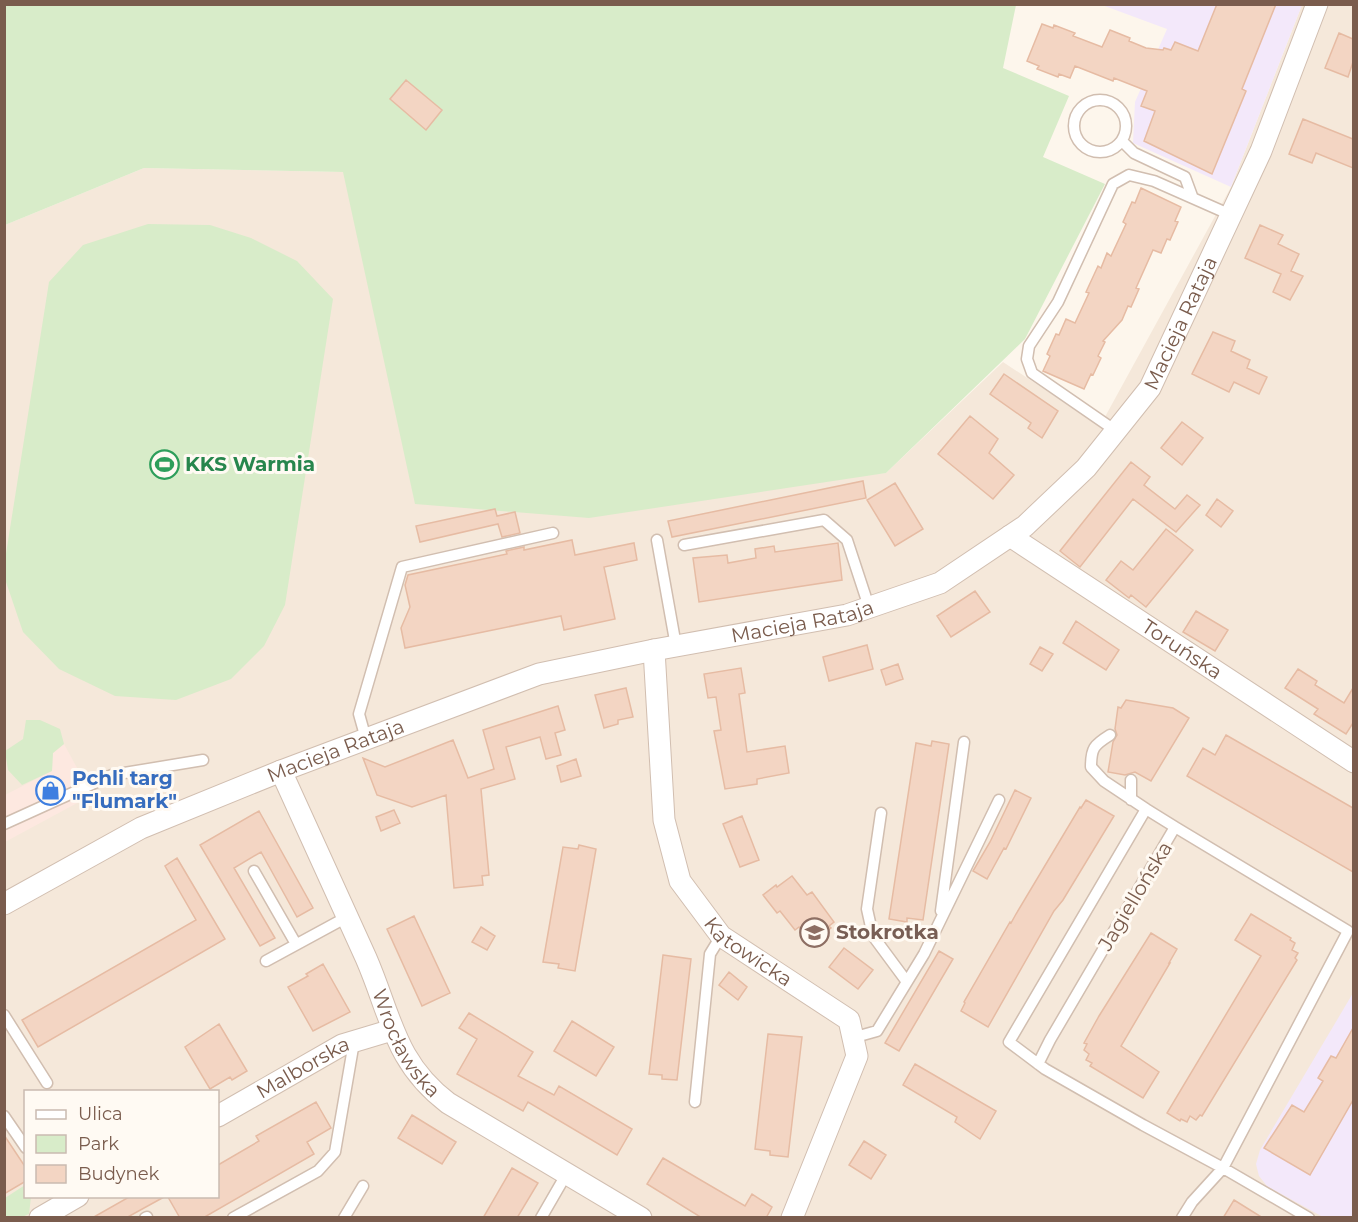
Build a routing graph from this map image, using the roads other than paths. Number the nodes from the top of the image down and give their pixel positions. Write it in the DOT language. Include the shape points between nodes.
graph roads {
  1 [pos="1317,4"];
  2 [pos="1122,141"];
  3 [pos="1192,196"];
  4 [pos="1231,215"];
  5 [pos="1116,431"];
  6 [pos="553,533"];
  7 [pos="1010,536"];
  8 [pos="657,540"];
  9 [pos="684,545"];
  10 [pos="869,607"];
  11 [pos="676,646"];
  12 [pos="654,650"];
  13 [pos="1110,735"];
  14 [pos="366,739"];
  15 [pos="964,742"];
  16 [pos="203,760"];
  17 [pos="1353,762"];
  18 [pos="281,771"];
  19 [pos="1131,780"];
  20 [pos="999,800"];
  21 [pos="1131,800"];
  22 [pos="1146,809"];
  23 [pos="881,813"];
  24 [pos="4,824"];
  25 [pos="1175,827"];
  26 [pos="254,871"];
  27 [pos="4,904"];
  28 [pos="347,917"];
  29 [pos="939,922"];
  30 [pos="1351,927"];
  31 [pos="721,936"];
  32 [pos="296,944"];
  33 [pos="266,961"];
  34 [pos="907,982"];
  35 [pos="4,1015"];
  36 [pos="392,1030"];
  37 [pos="852,1038"];
  38 [pos="348,1043"];
  39 [pos="1038,1064"];
  40 [pos="46,1083"];
  41 [pos="695,1102"];
  42 [pos="219,1115"];
  43 [pos="4,1116"];
  44 [pos="24,1145"];
  45 [pos="1223,1168"];
  46 [pos="567,1173"];
  47 [pos="363,1186"];
  48 [pos="66,1199"];
  49 [pos="40,1218"];
  50 [pos="232,1218"];
  51 [pos="344,1218"];
  52 [pos="541,1218"];
  53 [pos="640,1218"];
  54 [pos="792,1218"];
  55 [pos="1182,1218"];
  56 [pos="1309,1218"];
  1 -- 4 [label="street, Macieja Rataja" via="1261,150"];
  2 -- 2 [label="lane" via="1127,125 1120,109 1105,100 1087,103 1080,109 1074,126 1085,147 1100,153"];
  2 -- 3 [label="lane" via="1134,153 1185,177"];
  3 -- 4 [label="lane"];
  3 -- 5 [label="lane" via="1129,175 1113,184 1058,302 1029,346 1027,358 1032,374"];
  4 -- 5 [label="street, Macieja Rataja" via="1150,388"];
  5 -- 7 [label="street, Macieja Rataja" via="1086,468"];
  6 -- 14 [label="lane" via="402,567 359,714"];
  7 -- 10 [label="street, Macieja Rataja" via="940,583"];
  7 -- 17 [label="street, Toruńska"];
  8 -- 11 [label="lane"];
  9 -- 10 [label="lane" via="824,520 847,540"];
  10 -- 11 [label="street, Macieja Rataja" via="847,615"];
  11 -- 12 [label="street, Macieja Rataja"];
  12 -- 14 [label="street, Macieja Rataja" via="538,674"];
  12 -- 31 [label="street, Katowicka" via="664,820 680,881"];
  13 -- 21 [label="lane" via="1091,751 1091,768"];
  14 -- 18 [label="street, Macieja Rataja"];
  15 -- 29 [label="lane"];
  16 -- 24 [label="lane" via="112,775"];
  18 -- 27 [label="street, Macieja Rataja" via="141,828"];
  18 -- 28 [label="street, Wrocławska"];
  19 -- 21 [label="lane"];
  20 -- 29 [label="lane"];
  21 -- 22 [label="lane"];
  22 -- 25 [label="lane"];
  22 -- 39 [label="lane" via="1009,1042"];
  23 -- 34 [label="lane" via="867,909 873,936"];
  25 -- 30 [label="lane, Jagiellońska"];
  25 -- 39 [label="lane, Jagiellońska"];
  26 -- 32 [label="lane"];
  28 -- 32 [label="lane"];
  28 -- 36 [label="street, Wrocławska" via="374,976"];
  29 -- 34 [label="lane"];
  30 -- 45 [label="lane, Jagiellońska"];
  31 -- 37 [label="street, Katowicka" via="849,1020"];
  31 -- 41 [label="lane" via="710,954"];
  32 -- 33 [label="lane"];
  34 -- 37 [label="lane" via="877,1031"];
  35 -- 40 [label="lane"];
  36 -- 38 [label="street, Malborska"];
  36 -- 46 [label="street, Wrocławska" via="432,1091"];
  37 -- 54 [label="street, Katowicka" via="857,1056"];
  38 -- 42 [label="street, Malborska"];
  38 -- 50 [label="lane" via="335,1152 318,1171"];
  39 -- 45 [label="lane"];
  43 -- 44 [label="lane"];
  45 -- 55 [label="lane, Jagiellońska"];
  45 -- 56 [label="lane"];
  46 -- 52 [label="lane"];
  46 -- 53 [label="street, Wrocławska"];
  47 -- 51 [label="lane"];
  48 -- 49 [label="street"];
}
